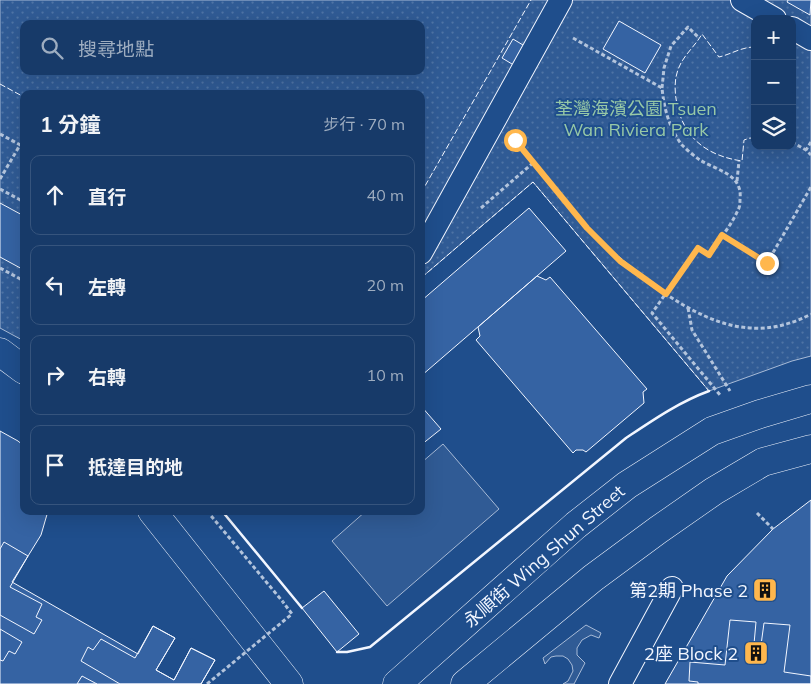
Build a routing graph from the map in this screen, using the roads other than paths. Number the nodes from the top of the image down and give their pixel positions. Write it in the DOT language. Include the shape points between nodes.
graph roads {
  1 [pos="561,0"];
  2 [pos="742,0"];
  3 [pos="768,15"];
  4 [pos="796,30"];
  5 [pos="811,38"];
  6 [pos="425,246"];
  7 [pos="0,352"];
  8 [pos="20,367"];
  9 [pos="811,399"];
  10 [pos="811,449"];
  11 [pos="155,515"];
  12 [pos="672,588"];
  13 [pos="289,684"];
  14 [pos="398,684"];
  15 [pos="465,684"];
  16 [pos="620,684"];
  1 -- 6 [label="street"];
  2 -- 3 [label="street"];
  4 -- 5 [label="street"];
  7 -- 8 [label="street"];
  9 -- 14 [label="street, 永順街 Wing Shun Street" via="712,431 627,485 576,525"];
  10 -- 15 [label="street" via="763,462 706,497 593,578"];
  11 -- 13 [label="street"];
  12 -- 16 [label="street"];
}
